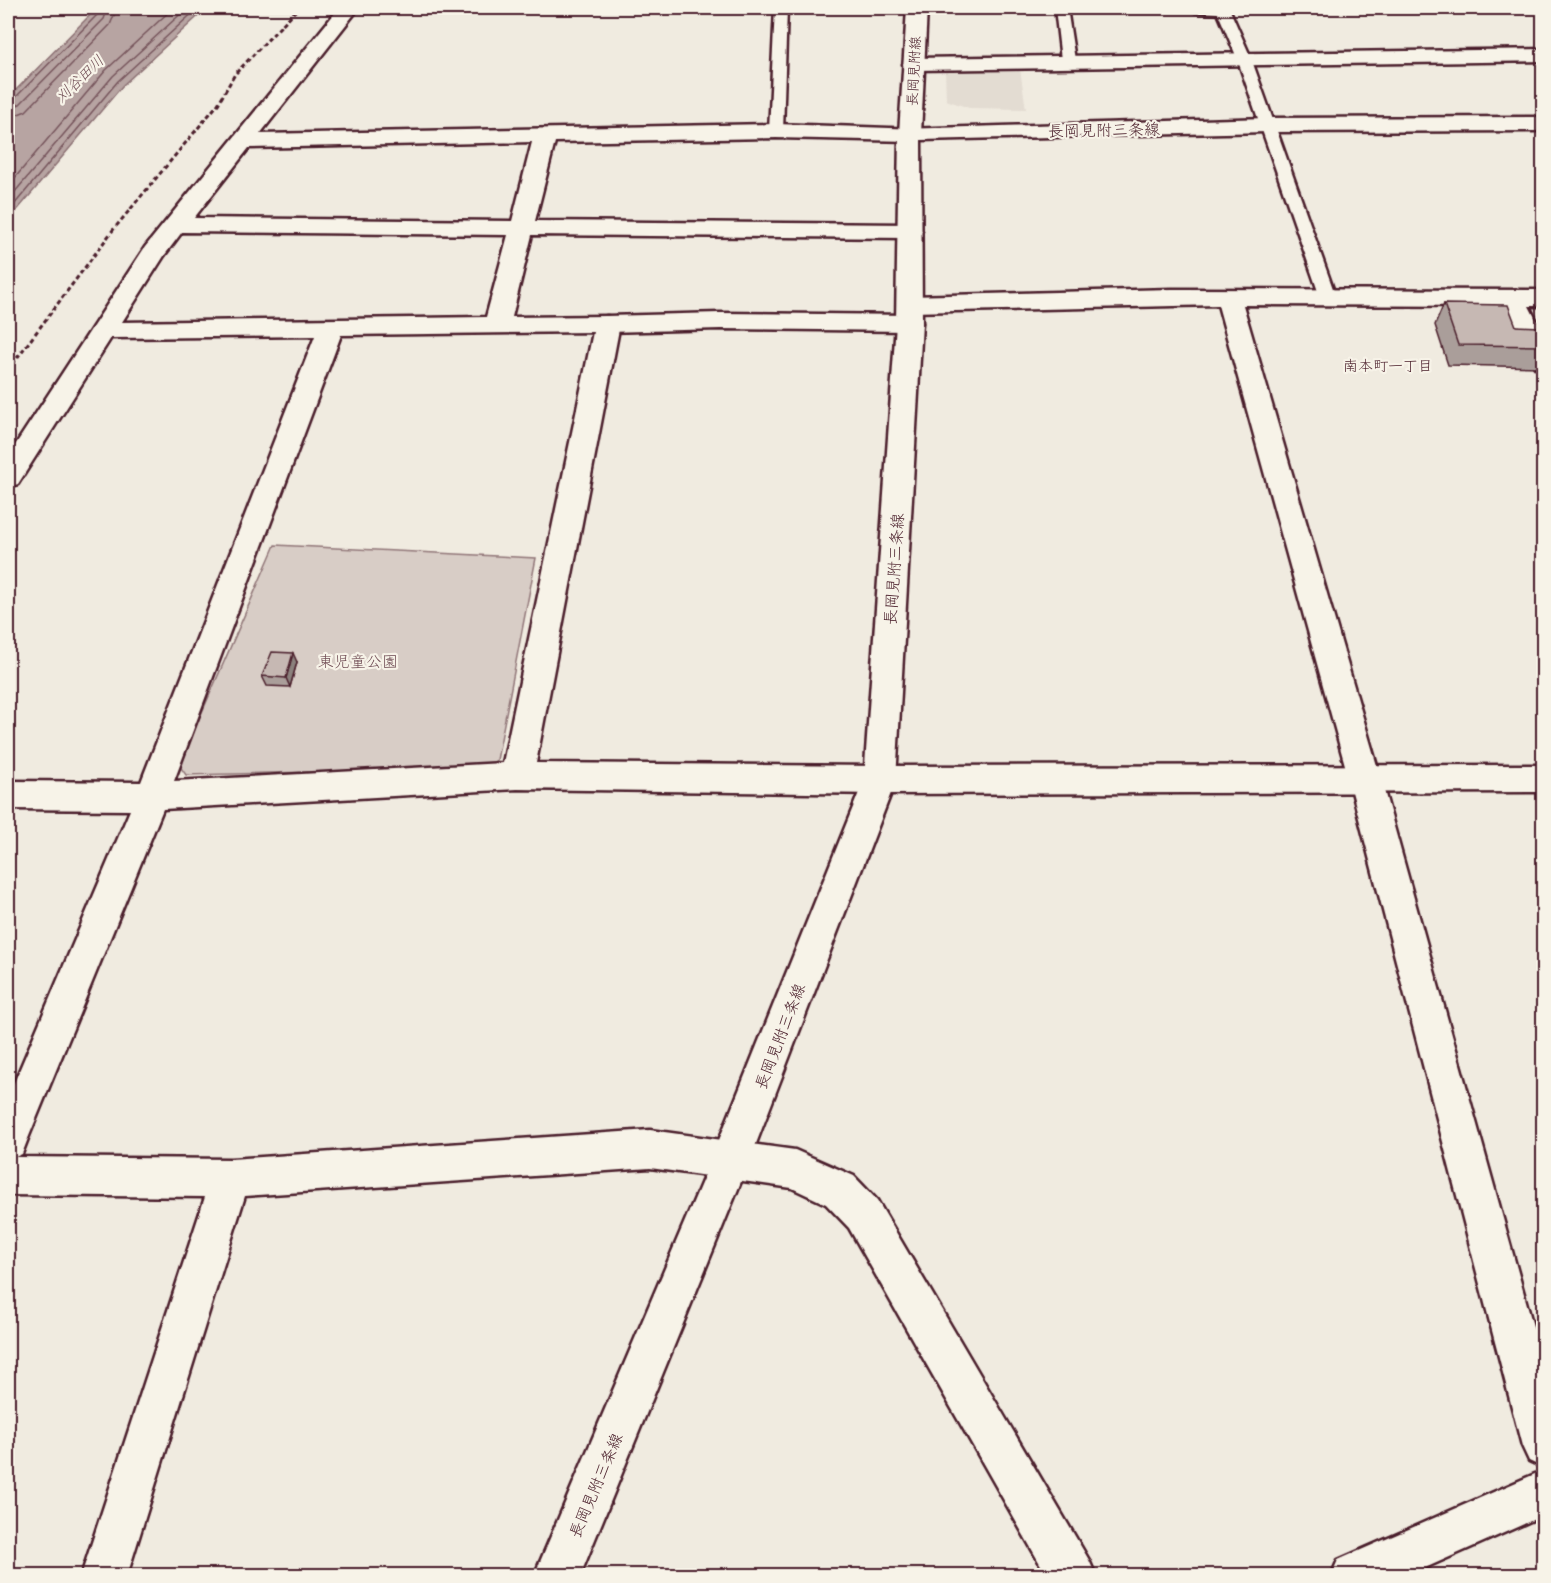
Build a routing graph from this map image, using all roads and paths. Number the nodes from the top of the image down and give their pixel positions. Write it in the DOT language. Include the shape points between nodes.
graph roads {
  1 [pos="298,8"];
  2 [pos="349,8"];
  3 [pos="781,8"];
  4 [pos="916,8"];
  5 [pos="1061,8"];
  6 [pos="1195,8"];
  7 [pos="1223,8"];
  8 [pos="1544,55"];
  9 [pos="1244,58"];
  10 [pos="1068,60"];
  11 [pos="914,64"];
  12 [pos="1544,124"];
  13 [pos="1267,125"];
  14 [pos="776,131"];
  15 [pos="910,134"];
  16 [pos="545,136"];
  17 [pos="242,141"];
  18 [pos="175,225"];
  19 [pos="523,226"];
  20 [pos="910,231"];
  21 [pos="1228,297"];
  22 [pos="1328,297"];
  23 [pos="1512,298"];
  24 [pos="1544,298"];
  25 [pos="910,313"];
  26 [pos="607,324"];
  27 [pos="497,325"];
  28 [pos="331,327"];
  29 [pos="104,330"];
  30 [pos="1544,361"];
  31 [pos="8,370"];
  32 [pos="8,477"];
  33 [pos="517,776"];
  34 [pos="1364,776"];
  35 [pos="1544,778"];
  36 [pos="880,780"];
  37 [pos="8,795"];
  38 [pos="152,796"];
  39 [pos="8,1141"];
  40 [pos="730,1162"];
  41 [pos="8,1176"];
  42 [pos="231,1178"];
  43 [pos="1544,1446"];
  44 [pos="1544,1492"];
  45 [pos="104,1575"];
  46 [pos="557,1575"];
  47 [pos="1072,1575"];
  48 [pos="1354,1575"];
  1 -- 31 [label="path" via="235,74 218,104 113,230"];
  2 -- 17 [label="street"];
  3 -- 14 [label="lane"];
  4 -- 11 [label="street, 長岡見附線"];
  5 -- 10 [label="lane"];
  6 -- 7 [label="lane"];
  7 -- 9 [label="lane"];
  8 -- 9 [label="street"];
  9 -- 10 [label="street"];
  9 -- 13 [label="lane"];
  10 -- 11 [label="street"];
  11 -- 15 [label="street, 長岡見附線"];
  12 -- 13 [label="street, 長岡見附三条線"];
  13 -- 15 [label="street, 長岡見附三条線"];
  13 -- 22 [label="lane"];
  14 -- 15 [label="street"];
  14 -- 16 [label="street"];
  15 -- 20 [label="street, 長岡見附三条線"];
  16 -- 17 [label="street"];
  16 -- 19 [label="street"];
  17 -- 18 [label="street"];
  18 -- 19 [label="street"];
  18 -- 29 [label="street"];
  19 -- 20 [label="street"];
  19 -- 27 [label="street"];
  20 -- 25 [label="street, 長岡見附三条線"];
  21 -- 22 [label="street"];
  21 -- 25 [label="street"];
  21 -- 34 [label="street"];
  22 -- 23 [label="street"];
  23 -- 24 [label="street"];
  23 -- 30 [label="street"];
  25 -- 26 [label="street"];
  25 -- 36 [label="street, 長岡見附三条線"];
  26 -- 27 [label="street"];
  26 -- 33 [label="street"];
  27 -- 28 [label="street"];
  28 -- 29 [label="street"];
  28 -- 38 [label="street"];
  29 -- 32 [label="street"];
  33 -- 36 [label="street"];
  33 -- 38 [label="street"];
  34 -- 35 [label="street"];
  34 -- 36 [label="street"];
  34 -- 43 [label="street"];
  36 -- 40 [label="street, 長岡見附三条線"];
  37 -- 38 [label="street"];
  38 -- 39 [label="street"];
  40 -- 42 [label="street" via="650,1149"];
  40 -- 46 [label="street, 長岡見附三条線"];
  40 -- 47 [label="street" via="795,1169 840,1190 863,1214"];
  41 -- 42 [label="street"];
  42 -- 45 [label="street"];
  44 -- 48 [label="street"];
}
